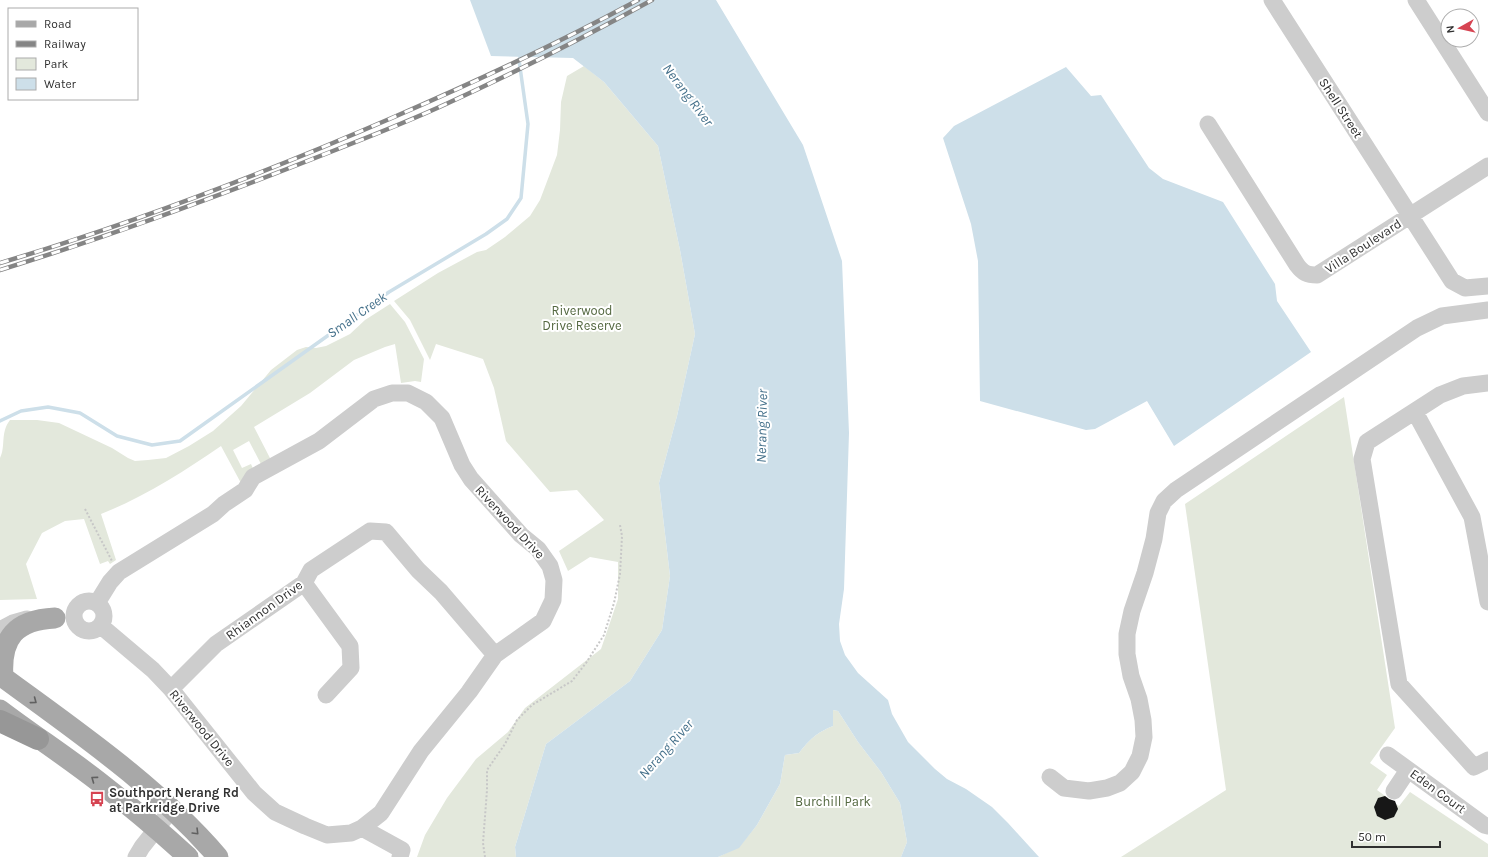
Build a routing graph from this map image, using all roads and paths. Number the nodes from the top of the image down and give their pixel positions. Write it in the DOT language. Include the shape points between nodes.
graph roads {
  1 [pos="1272,0"];
  2 [pos="1416,0"];
  3 [pos="1488,113"];
  4 [pos="1208,124"];
  5 [pos="1488,166"];
  6 [pos="1410,216"];
  7 [pos="1488,286"];
  8 [pos="1488,310"];
  9 [pos="1488,383"];
  10 [pos="1415,412"];
  11 [pos="85,509"];
  12 [pos="620,525"];
  13 [pos="119,572"];
  14 [pos="304,583"];
  15 [pos="1488,602"];
  16 [pos="97,603"];
  17 [pos="76,608"];
  18 [pos="0,617"];
  19 [pos="55,618"];
  20 [pos="101,626"];
  21 [pos="81,629"];
  22 [pos="0,630"];
  23 [pos="495,655"];
  24 [pos="2,676"];
  25 [pos="171,689"];
  26 [pos="326,695"];
  27 [pos="0,710"];
  28 [pos="0,721"];
  29 [pos="38,739"];
  30 [pos="1388,755"];
  31 [pos="1488,760"];
  32 [pos="1408,770"];
  33 [pos="1050,777"];
  34 [pos="1394,791"];
  35 [pos="172,809"];
  36 [pos="1488,826"];
  37 [pos="156,828"];
  38 [pos="362,828"];
  39 [pos="136,857"];
  40 [pos="188,857"];
  41 [pos="218,857"];
  42 [pos="400,857"];
  43 [pos="485,857"];
  1 -- 6 [label="street, Shell Street"];
  2 -- 3 [label="street"];
  4 -- 6 [label="street, Villa Boulevard" via="1303,272 1317,275"];
  5 -- 6 [label="street, Villa Boulevard"];
  6 -- 7 [label="street, Shell Street" via="1452,281 1465,288"];
  8 -- 33 [label="street" via="1442,316 1417,328 1176,490 1164,501 1158,513 1145,573 1127,634 1131,676 1143,720 1144,737 1140,756 1132,772 1120,783 1107,788 1089,791 1064,788"];
  9 -- 10 [label="street" via="1463,386 1440,395"];
  10 -- 15 [label="street" via="1472,517"];
  10 -- 31 [label="street" via="1367,442 1362,460 1399,684 1474,767"];
  11 -- 13 [label="path"];
  12 -- 43 [label="path" via="620,574 604,635 572,681 532,705 517,720 505,744 487,770 483,843"];
  13 -- 16 [label="street, Riverwood Drive"];
  13 -- 23 [label="street, Riverwood Drive" via="213,514 245,490 254,477 319,441 374,399 392,392 408,393 426,402 442,418 462,465 471,479 521,535 538,549 550,566 554,580 553,600 542,621"];
  14 -- 23 [label="street, Rhiannon Drive" via="311,570 370,531 386,532"];
  14 -- 25 [label="street, Rhiannon Drive" via="216,644"];
  14 -- 26 [label="street" via="350,646 351,668"];
  16 -- 17 [label="street" via="86,601"];
  16 -- 20 [label="street" via="104,612"];
  17 -- 18 [label="street" via="60,611 20,611"];
  17 -- 21 [label="street" via="74,619"];
  19 -- 21 [label="street" via="64,619"];
  19 -- 22 [label="street" via="31,618 7,625"];
  19 -- 24 [label="main road" via="34,621 9,636 1,653"];
  20 -- 21 [label="street" via="92,631"];
  20 -- 25 [label="street, Riverwood Drive" via="153,670"];
  23 -- 38 [label="street, Riverwood Drive" via="421,751 381,813"];
  24 -- 35 [label="main road, one-way" via="136,777"];
  25 -- 38 [label="street, Riverwood Drive" via="254,793 275,812 327,835 351,833"];
  27 -- 29 [label="main road"];
  28 -- 29 [label="highway"];
  37 -- 29 [label="main road, one-way" via="99,782"];
  30 -- 32 [label="street, Eden Court"];
  32 -- 34 [label="street"];
  32 -- 36 [label="street, Eden Court"];
  35 -- 37 [label="street"];
  35 -- 41 [label="main road, one-way"];
  37 -- 39 [label="street"];
  37 -- 40 [label="main road"];
  38 -- 42 [label="street" via="402,850"];
}
